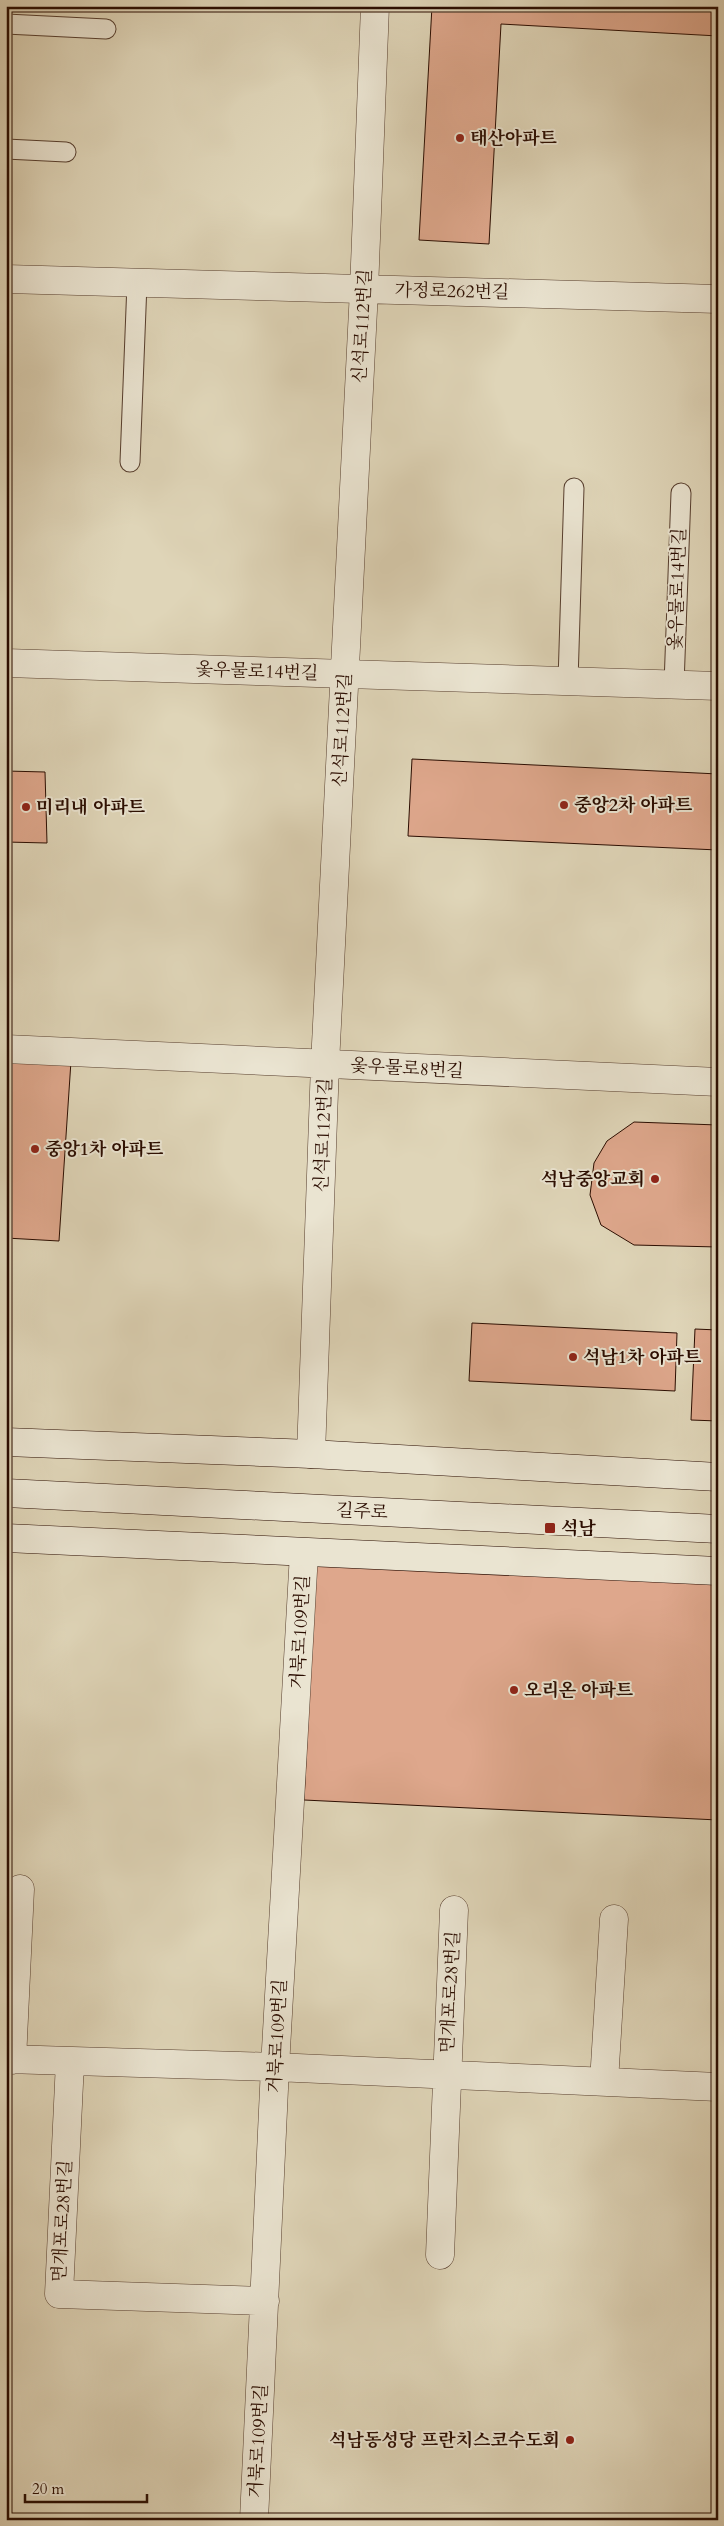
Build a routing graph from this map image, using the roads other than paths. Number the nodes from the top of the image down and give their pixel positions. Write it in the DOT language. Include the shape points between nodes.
graph roads {
  1 [pos="375,6"];
  2 [pos="6,24"];
  3 [pos="106,30"];
  4 [pos="6,149"];
  5 [pos="66,152"];
  6 [pos="6,279"];
  7 [pos="137,283"];
  8 [pos="364,290"];
  9 [pos="718,299"];
  10 [pos="130,462"];
  11 [pos="574,488"];
  12 [pos="681,492"];
  13 [pos="6,663"];
  14 [pos="345,674"];
  15 [pos="568,681"];
  16 [pos="674,685"];
  17 [pos="718,686"];
  18 [pos="6,1049"];
  19 [pos="325,1064"];
  20 [pos="718,1082"];
  21 [pos="6,1442"];
  22 [pos="311,1454"];
  23 [pos="718,1477"];
  24 [pos="6,1493"];
  25 [pos="718,1529"];
  26 [pos="6,1538"];
  27 [pos="304,1553"];
  28 [pos="718,1571"];
  29 [pos="20,1889"];
  30 [pos="454,1910"];
  31 [pos="614,1919"];
  32 [pos="9,2059"];
  33 [pos="70,2062"];
  34 [pos="275,2067"];
  35 [pos="445,2074"];
  36 [pos="604,2082"];
  37 [pos="718,2087"];
  38 [pos="440,2255"];
  39 [pos="264,2301"];
  40 [pos="254,2520"];
  1 -- 8 [label="street, 신석로112번길"];
  2 -- 3 [label="lane"];
  4 -- 5 [label="lane"];
  6 -- 7 [label="street, 가정로262번길"];
  7 -- 8 [label="street, 가정로262번길"];
  7 -- 10 [label="lane"];
  8 -- 9 [label="street, 가정로262번길"];
  8 -- 14 [label="street, 신석로112번길"];
  11 -- 15 [label="lane"];
  12 -- 16 [label="lane, 옻우물로14번길"];
  13 -- 14 [label="street, 옻우물로14번길"];
  14 -- 15 [label="street, 옻우물로14번길"];
  14 -- 19 [label="street, 신석로112번길"];
  15 -- 16 [label="street, 옻우물로14번길"];
  16 -- 17 [label="street, 옻우물로14번길"];
  18 -- 19 [label="street, 옻우물로8번길"];
  19 -- 20 [label="street, 옻우물로8번길"];
  19 -- 22 [label="street, 신석로112번길"];
  21 -- 22 [label="street"];
  22 -- 23 [label="street"];
  24 -- 25 [label="street, 길주로"];
  26 -- 27 [label="street"];
  27 -- 28 [label="street"];
  27 -- 34 [label="street, 거북로109번길"];
  29 -- 32 [label="street, 면개포로28번길"];
  30 -- 35 [label="street, 면개포로28번길"];
  31 -- 36 [label="street"];
  32 -- 33 [label="street, 면개포로28번길"];
  33 -- 34 [label="street, 면개포로28번길"];
  33 -- 39 [label="street, 면개포로28번길" via="59,2294"];
  34 -- 35 [label="street, 면개포로28번길"];
  34 -- 39 [label="street, 거북로109번길"];
  35 -- 36 [label="street, 면개포로28번길"];
  35 -- 38 [label="street, 면개포로28번길"];
  36 -- 37 [label="street, 면개포로28번길"];
  39 -- 40 [label="street, 거북로109번길"];
}
